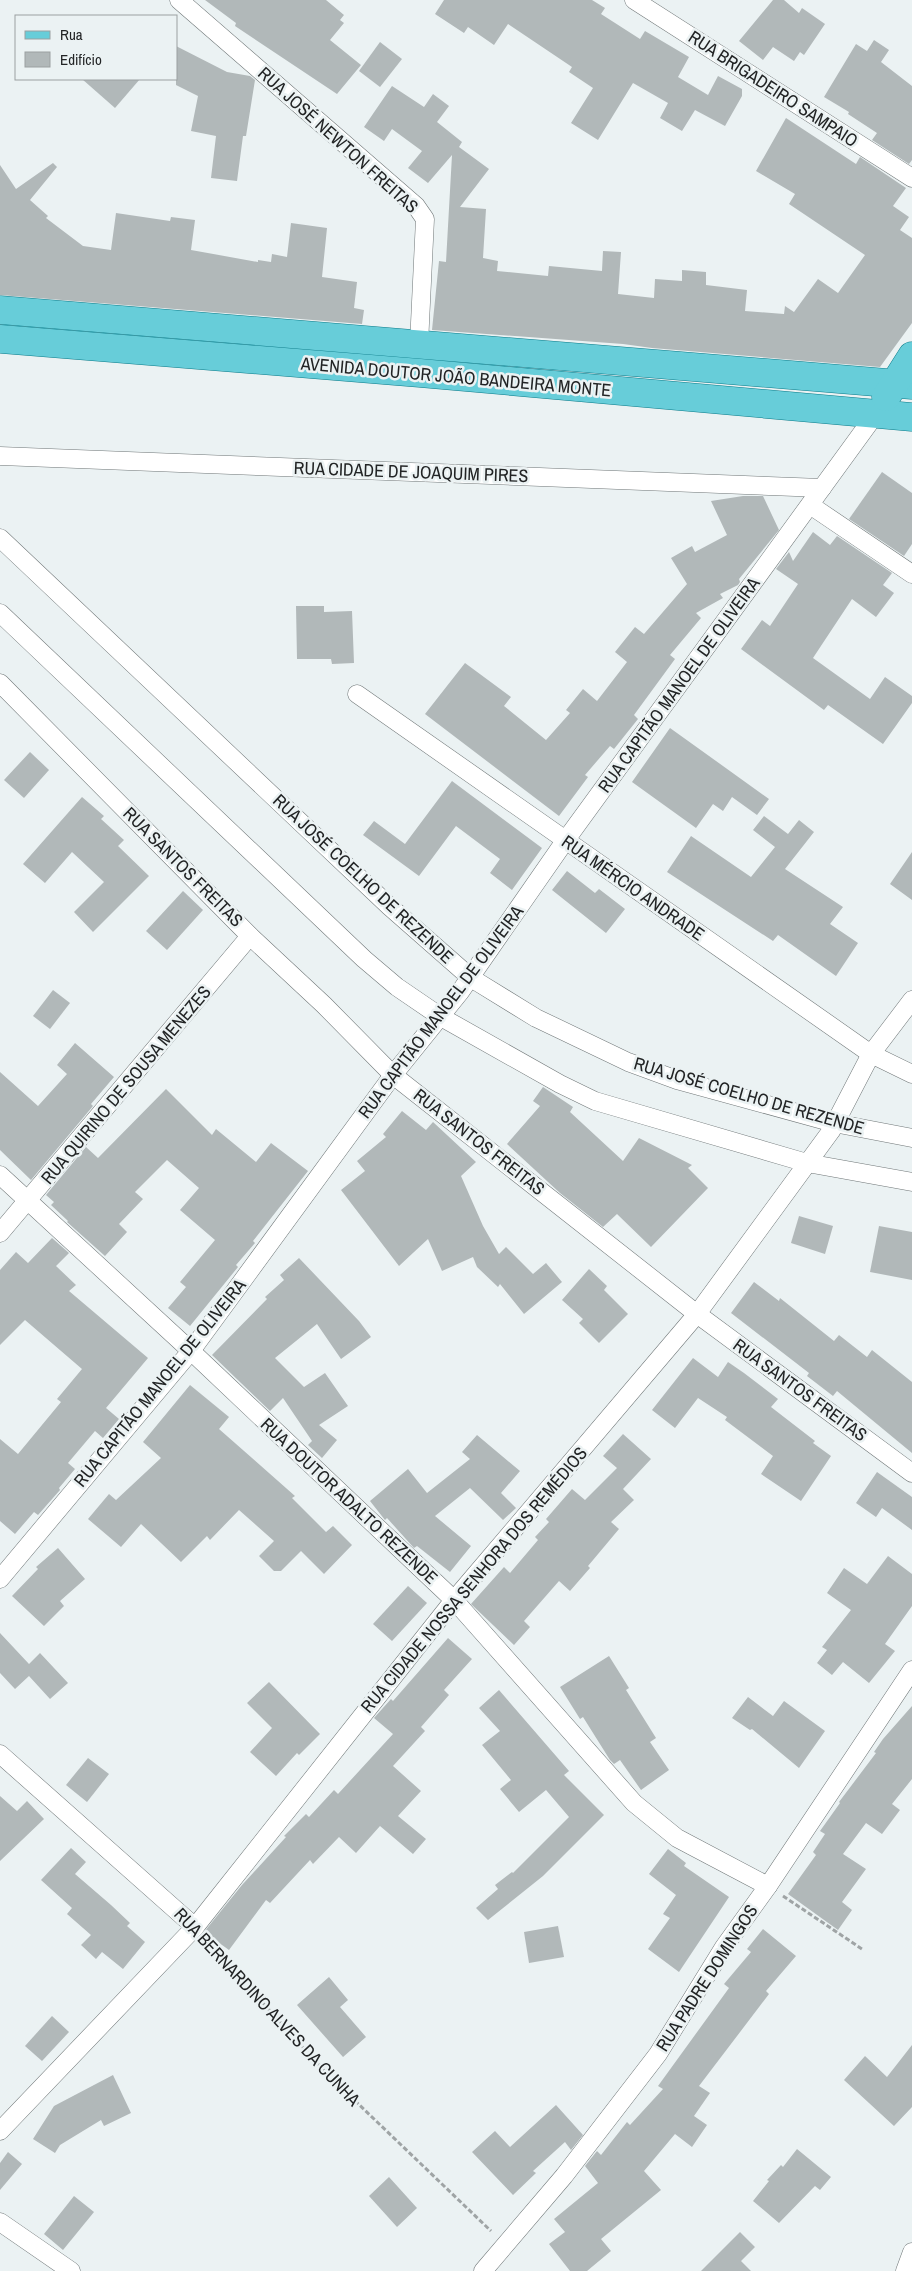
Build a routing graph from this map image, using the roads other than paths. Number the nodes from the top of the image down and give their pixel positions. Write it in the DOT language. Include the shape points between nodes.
graph roads {
  1 [pos="179,0"];
  2 [pos="634,0"];
  3 [pos="912,178"];
  4 [pos="0,310"];
  5 [pos="0,339"];
  6 [pos="420,344"];
  7 [pos="912,356"];
  8 [pos="903,384"];
  9 [pos="875,415"];
  10 [pos="912,417"];
  11 [pos="0,456"];
  12 [pos="822,488"];
  13 [pos="810,505"];
  14 [pos="0,538"];
  15 [pos="912,574"];
  16 [pos="0,613"];
  17 [pos="0,683"];
  18 [pos="358,694"];
  19 [pos="565,841"];
  20 [pos="250,936"];
  21 [pos="471,978"];
  22 [pos="912,1000"];
  23 [pos="441,1017"];
  24 [pos="871,1054"];
  25 [pos="912,1074"];
  26 [pos="393,1075"];
  27 [pos="834,1123"];
  28 [pos="912,1138"];
  29 [pos="808,1163"];
  30 [pos="0,1175"];
  31 [pos="912,1182"];
  32 [pos="27,1202"];
  33 [pos="0,1233"];
  34 [pos="697,1314"];
  35 [pos="191,1350"];
  36 [pos="912,1472"];
  37 [pos="0,1579"];
  38 [pos="454,1600"];
  39 [pos="912,1670"];
  40 [pos="0,1754"];
  41 [pos="768,1886"];
  42 [pos="195,1927"];
  43 [pos="0,2131"];
  44 [pos="0,2222"];
  45 [pos="912,2252"];
  46 [pos="71,2271"];
  47 [pos="483,2271"];
  48 [pos="905,2271"];
  1 -- 6 [label="street, RUA JOSÉ NEWTON FREITAS" via="416,206 425,219"];
  2 -- 3 [label="street, RUA BRIGADEIRO SAMPAIO"];
  4 -- 6 [label="main road, AVENIDA DOUTOR JOÃO BANDEIRA MONTE"];
  5 -- 9 [label="main road, AVENIDA DOUTOR JOÃO BANDEIRA MONTE" via="410,372"];
  6 -- 8 [label="main road, AVENIDA DOUTOR JOÃO BANDEIRA MONTE"];
  7 -- 8 [label="main road, RUA CAPITÃO MANOEL DE OLIVEIRA"];
  8 -- 9 [label="main road, RUA CAPITÃO MANOEL DE OLIVEIRA"];
  9 -- 10 [label="main road, AVENIDA DOUTOR JOÃO BANDEIRA MONTE"];
  9 -- 12 [label="street, RUA CAPITÃO MANOEL DE OLIVEIRA"];
  11 -- 12 [label="street, RUA CIDADE DE JOAQUIM PIRES"];
  12 -- 13 [label="street, RUA CAPITÃO MANOEL DE OLIVEIRA"];
  13 -- 15 [label="street"];
  13 -- 19 [label="street, RUA CAPITÃO MANOEL DE OLIVEIRA"];
  14 -- 21 [label="street, RUA JOSÉ COELHO DE REZENDE" via="389,906"];
  16 -- 23 [label="street" via="364,959 397,987"];
  17 -- 20 [label="street, RUA SANTOS FREITAS"];
  18 -- 19 [label="street, RUA MÉRCIO ANDRADE"];
  19 -- 21 [label="street, RUA CAPITÃO MANOEL DE OLIVEIRA"];
  19 -- 24 [label="street, RUA MÉRCIO ANDRADE"];
  20 -- 26 [label="street, RUA SANTOS FREITAS"];
  20 -- 32 [label="street, RUA QUIRINO DE SOUSA MENEZES"];
  21 -- 23 [label="street, RUA CAPITÃO MANOEL DE OLIVEIRA"];
  21 -- 27 [label="street, RUA JOSÉ COELHO DE REZENDE" via="536,1018 628,1062 677,1080"];
  22 -- 24 [label="street, RUA CIDADE NOSSA SENHORA DOS REMÉDIOS"];
  23 -- 26 [label="street, RUA CAPITÃO MANOEL DE OLIVEIRA"];
  23 -- 29 [label="street" via="596,1101"];
  24 -- 25 [label="street, RUA MÉRCIO ANDRADE"];
  24 -- 27 [label="street, RUA CIDADE NOSSA SENHORA DOS REMÉDIOS"];
  26 -- 34 [label="street, RUA SANTOS FREITAS"];
  26 -- 35 [label="street, RUA CAPITÃO MANOEL DE OLIVEIRA"];
  27 -- 28 [label="street, RUA JOSÉ COELHO DE REZENDE"];
  27 -- 29 [label="street, RUA CIDADE NOSSA SENHORA DOS REMÉDIOS"];
  29 -- 31 [label="street"];
  29 -- 34 [label="street, RUA CIDADE NOSSA SENHORA DOS REMÉDIOS"];
  30 -- 32 [label="street, RUA DOUTOR ADALTO REZENDE"];
  32 -- 33 [label="street, RUA QUIRINO DE SOUSA MENEZES"];
  32 -- 35 [label="street, RUA DOUTOR ADALTO REZENDE"];
  34 -- 36 [label="street, RUA SANTOS FREITAS"];
  34 -- 38 [label="street, RUA CIDADE NOSSA SENHORA DOS REMÉDIOS"];
  35 -- 37 [label="street, RUA CAPITÃO MANOEL DE OLIVEIRA"];
  35 -- 38 [label="street, RUA DOUTOR ADALTO REZENDE"];
  38 -- 41 [label="street, RUA DOUTOR ADALTO REZENDE" via="634,1803 677,1838"];
  38 -- 42 [label="street, RUA CIDADE NOSSA SENHORA DOS REMÉDIOS"];
  39 -- 41 [label="street, RUA PADRE DOMINGOS"];
  40 -- 42 [label="street, RUA BERNARDINO ALVES DA CUNHA"];
  41 -- 47 [label="street, RUA PADRE DOMINGOS" via="724,1946 658,2054 564,2176"];
  42 -- 43 [label="street, RUA CIDADE NOSSA SENHORA DOS REMÉDIOS"];
  44 -- 46 [label="street"];
  45 -- 48 [label="street"];
}
